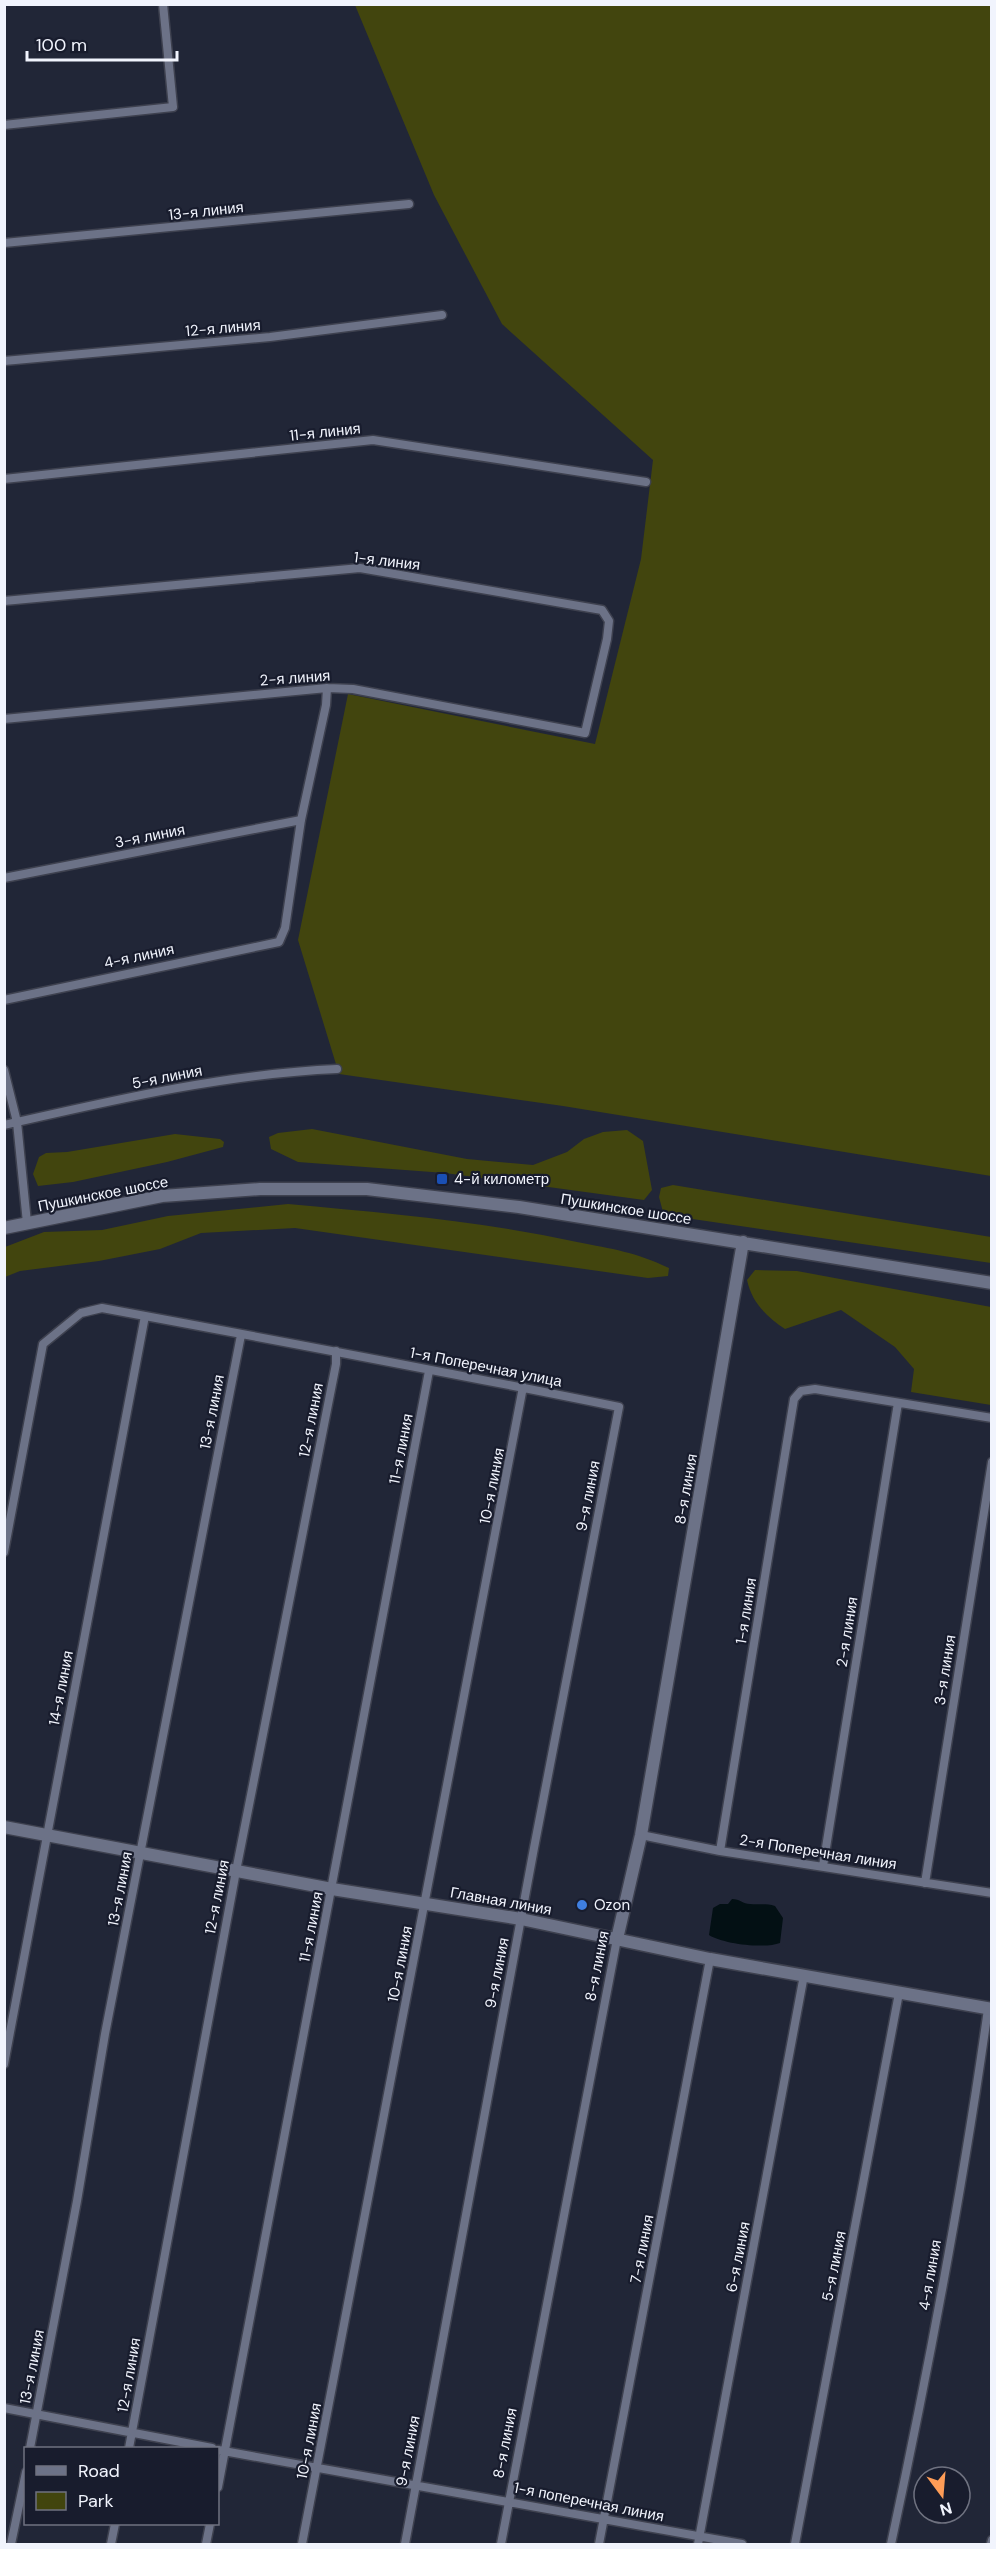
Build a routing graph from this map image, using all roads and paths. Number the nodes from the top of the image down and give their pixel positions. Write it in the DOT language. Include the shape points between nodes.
graph roads {
  1 [pos="162,4"];
  2 [pos="4,125"];
  3 [pos="409,204"];
  4 [pos="4,243"];
  5 [pos="442,315"];
  6 [pos="4,362"];
  7 [pos="4,479"];
  8 [pos="646,482"];
  9 [pos="4,601"];
  10 [pos="327,688"];
  11 [pos="4,719"];
  12 [pos="585,733"];
  13 [pos="301,820"];
  14 [pos="4,878"];
  15 [pos="4,999"];
  16 [pos="4,1070"];
  17 [pos="337,1070"];
  18 [pos="17,1122"];
  19 [pos="4,1125"];
  20 [pos="27,1223"];
  21 [pos="4,1228"];
  22 [pos="744,1242"];
  23 [pos="992,1283"];
  24 [pos="145,1316"];
  25 [pos="241,1335"];
  26 [pos="336,1351"];
  27 [pos="429,1371"];
  28 [pos="523,1387"];
  29 [pos="898,1403"];
  30 [pos="619,1407"];
  31 [pos="992,1419"];
  32 [pos="992,1462"];
  33 [pos="4,1552"];
  34 [pos="4,1827"];
  35 [pos="47,1835"];
  36 [pos="641,1835"];
  37 [pos="720,1851"];
  38 [pos="140,1854"];
  39 [pos="823,1866"];
  40 [pos="236,1871"];
  41 [pos="925,1883"];
  42 [pos="332,1889"];
  43 [pos="992,1893"];
  44 [pos="426,1903"];
  45 [pos="521,1919"];
  46 [pos="617,1939"];
  47 [pos="710,1959"];
  48 [pos="804,1975"];
  49 [pos="899,1993"];
  50 [pos="990,2009"];
  51 [pos="4,2064"];
  52 [pos="4,2408"];
  53 [pos="37,2414"];
  54 [pos="132,2434"];
  55 [pos="30,2447"];
  56 [pos="129,2447"];
  57 [pos="206,2447"];
  58 [pos="221,2450"];
  59 [pos="317,2466"];
  60 [pos="219,2475"];
  61 [pos="24,2482"];
  62 [pos="416,2486"];
  63 [pos="509,2501"];
  64 [pos="604,2520"];
  65 [pos="115,2525"];
  66 [pos="210,2525"];
  67 [pos="699,2540"];
  68 [pos="11,2544"];
  69 [pos="111,2544"];
  70 [pos="206,2544"];
  71 [pos="302,2544"];
  72 [pos="405,2544"];
  73 [pos="501,2544"];
  74 [pos="599,2544"];
  75 [pos="742,2544"];
  76 [pos="795,2544"];
  77 [pos="891,2544"];
  1 -- 2 [label="street" via="173,107"];
  3 -- 4 [label="street, 13-я линия"];
  5 -- 6 [label="street, 12-я линия" via="270,337"];
  7 -- 8 [label="street, 11-я линия" via="373,440"];
  9 -- 12 [label="street, 1-я линия" via="360,568 602,610 609,621 608,639"];
  10 -- 11 [label="street, 2-я линия"];
  10 -- 12 [label="street, 2-я линия" via="353,689"];
  10 -- 13 [label="street"];
  13 -- 14 [label="street, 3-я линия"];
  13 -- 15 [label="street, 4-я линия" via="285,928 279,942"];
  16 -- 18 [label="street"];
  17 -- 18 [label="street, 5-я линия" via="220,1081"];
  18 -- 19 [label="street, 5-я линия"];
  18 -- 20 [label="street"];
  20 -- 21 [label="street, Пушкинское шоссе"];
  20 -- 22 [label="street, Пушкинское шоссе" via="162,1196 260,1189 368,1189 445,1196"];
  22 -- 23 [label="street, Пушкинское шоссе"];
  22 -- 36 [label="street, 8-я линия"];
  24 -- 25 [label="street, 1-я Поперечная улица"];
  24 -- 33 [label="street, 1-я Поперечная улица" via="102,1308 81,1313 43,1344"];
  24 -- 35 [label="street, 14-я линия"];
  25 -- 26 [label="street, 1-я Поперечная улица"];
  25 -- 38 [label="street, 13-я линия"];
  26 -- 27 [label="street, 1-я Поперечная улица"];
  26 -- 40 [label="street, 12-я линия"];
  27 -- 28 [label="street, 1-я Поперечная улица"];
  27 -- 42 [label="street, 11-я линия"];
  28 -- 30 [label="street, 1-я Поперечная улица"];
  28 -- 44 [label="street, 10-я линия"];
  29 -- 31 [label="street"];
  29 -- 37 [label="street, 1-я линия" via="815,1389 801,1392 794,1399"];
  29 -- 39 [label="street, 2-я линия"];
  30 -- 45 [label="street, 9-я линия"];
  32 -- 41 [label="street, 3-я линия"];
  34 -- 35 [label="street, Главная линия"];
  35 -- 38 [label="street, Главная линия"];
  35 -- 51 [label="street, 14-я линия"];
  36 -- 37 [label="street, 2-я Поперечная линия"];
  36 -- 46 [label="street, 8-я линия"];
  37 -- 39 [label="street, 2-я Поперечная линия"];
  38 -- 40 [label="street, Главная линия"];
  38 -- 53 [label="street, 13-я линия"];
  39 -- 41 [label="street, 2-я Поперечная линия"];
  40 -- 42 [label="street, Главная линия"];
  40 -- 54 [label="street, 12-я линия"];
  41 -- 43 [label="street, 2-я Поперечная линия"];
  42 -- 44 [label="street, Главная линия"];
  42 -- 58 [label="street, 11-я линия"];
  44 -- 45 [label="street, Главная линия"];
  44 -- 59 [label="street, 10-я линия"];
  45 -- 46 [label="street, Главная линия"];
  45 -- 62 [label="street, 9-я линия"];
  46 -- 47 [label="street, Главная линия"];
  46 -- 63 [label="street, 8-я линия"];
  47 -- 48 [label="street, Главная линия"];
  47 -- 64 [label="street, 7-я линия"];
  48 -- 49 [label="street, Главная линия"];
  48 -- 67 [label="street, 6-я линия"];
  49 -- 50 [label="street, Главная линия"];
  49 -- 76 [label="street, 5-я линия"];
  50 -- 77 [label="street, 4-я линия" via="916,2428"];
  52 -- 53 [label="street"];
  53 -- 54 [label="street"];
  53 -- 55 [label="street, 13-я линия"];
  54 -- 56 [label="street, 12-я линия"];
  54 -- 57 [label="street"];
  58 -- 59 [label="street, 1-я поперечная линия"];
  58 -- 60 [label="street, 11-я линия"];
  59 -- 62 [label="street, 1-я поперечная линия"];
  59 -- 71 [label="street, 10-я линия"];
  61 -- 68 [label="street"];
  62 -- 63 [label="street, 1-я поперечная линия"];
  62 -- 72 [label="street, 9-я линия"];
  63 -- 64 [label="street, 1-я поперечная линия"];
  63 -- 73 [label="street, 8-я линия"];
  64 -- 67 [label="street, 1-я поперечная линия"];
  64 -- 74 [label="street, 7-я линия"];
  65 -- 69 [label="street"];
  66 -- 70 [label="street"];
  67 -- 75 [label="street, 1-я поперечная линия"];
}
